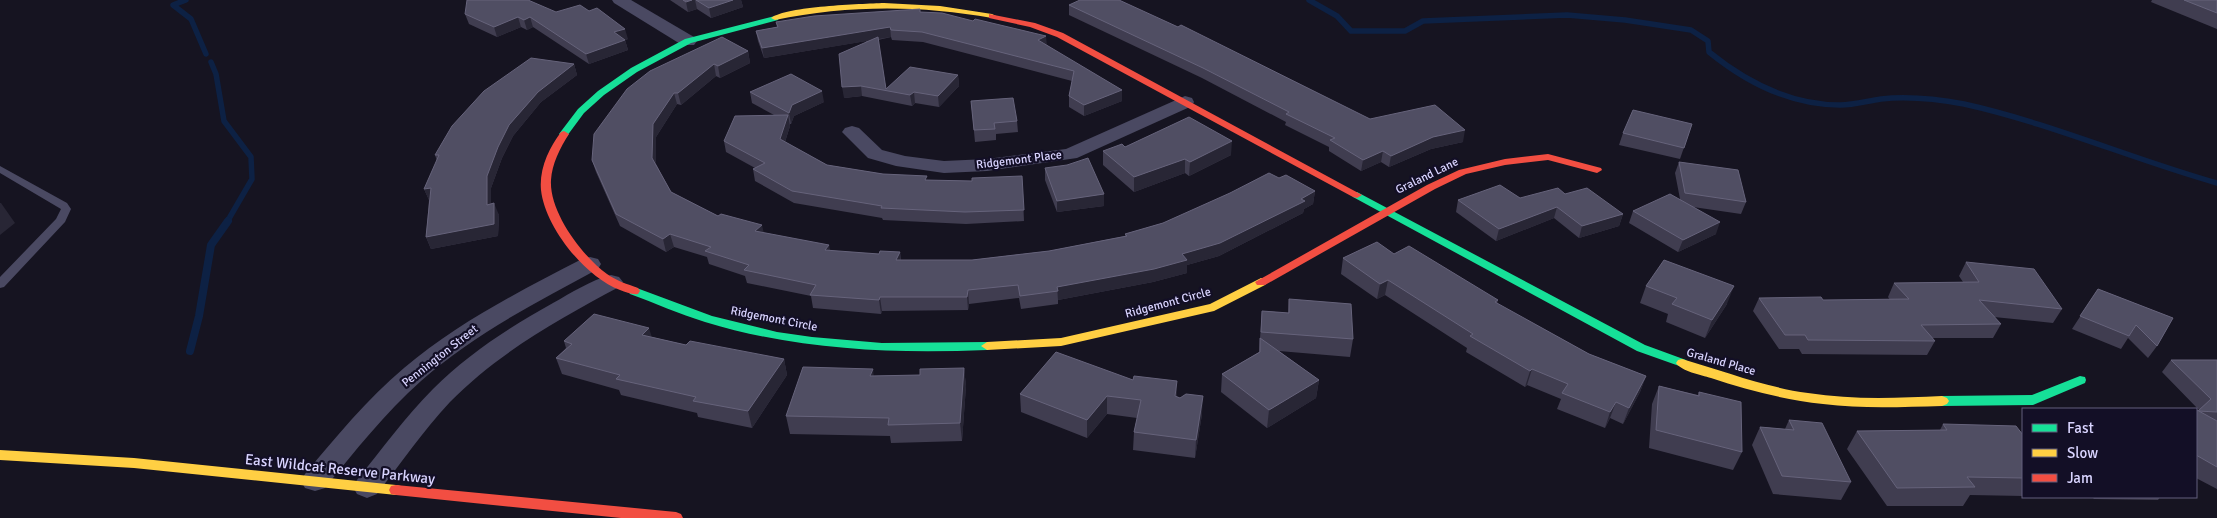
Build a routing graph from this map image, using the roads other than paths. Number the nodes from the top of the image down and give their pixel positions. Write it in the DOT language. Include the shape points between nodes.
graph roads {
  1 [pos="620,0"];
  2 [pos="688,41"];
  3 [pos="1185,102"];
  4 [pos="852,132"];
  5 [pos="0,169"];
  6 [pos="1597,170"];
  7 [pos="1387,211"];
  8 [pos="590,264"];
  9 [pos="611,282"];
  10 [pos="0,284"];
  11 [pos="2080,380"];
  12 [pos="0,455"];
  13 [pos="315,481"];
  14 [pos="367,488"];
  15 [pos="676,518"];
  1 -- 2 [label="street"];
  2 -- 3 [label="street, Ridgemont Circle" via="778,17 820,10 897,5 968,11 1032,25 1060,35"];
  2 -- 8 [label="street, Ridgemont Circle" via="634,70 601,93 581,111 561,139 548,166 546,194 555,217 569,242"];
  3 -- 4 [label="street, Ridgemont Place" via="1070,154 1024,162 944,167 903,162 875,154"];
  3 -- 7 [label="street, Ridgemont Circle"];
  5 -- 10 [label="lane" via="66,209 61,220"];
  6 -- 7 [label="street, Graland Lane" via="1548,158 1505,162 1463,172"];
  7 -- 9 [label="street, Ridgemont Circle" via="1214,307 1061,342 925,349 845,346 777,336 708,319"];
  7 -- 11 [label="street, Graland Place" via="1641,348 1724,379 1808,398 1868,402 2033,400"];
  8 -- 9 [label="street, Ridgemont Circle"];
  8 -- 13 [label="street, Pennington Street" via="507,308 413,374 375,411"];
  9 -- 14 [label="street" via="505,342 454,383"];
  12 -- 13 [label="street, East Wildcat Reserve Parkway" via="134,463"];
  13 -- 14 [label="street, East Wildcat Reserve Parkway"];
  14 -- 15 [label="street, East Wildcat Reserve Parkway"];
}
